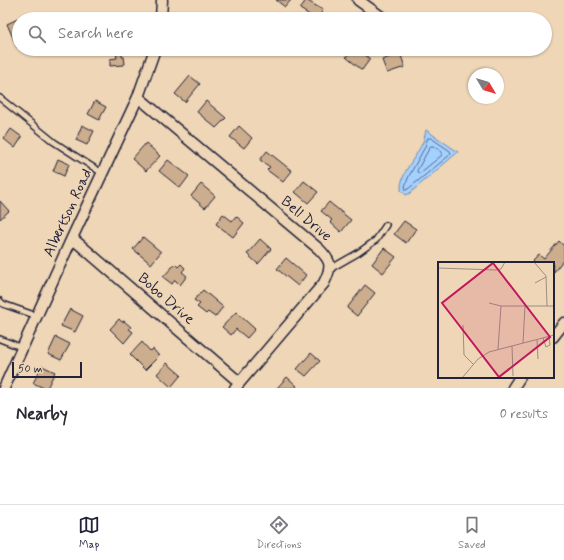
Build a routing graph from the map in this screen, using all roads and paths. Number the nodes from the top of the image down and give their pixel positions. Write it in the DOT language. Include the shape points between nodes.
graph roads {
  1 [pos="162,0"];
  2 [pos="358,0"];
  3 [pos="161,12"];
  4 [pos="375,12"];
  5 [pos="153,56"];
  6 [pos="138,97"];
  7 [pos="0,98"];
  8 [pos="102,173"];
  9 [pos="386,225"];
  10 [pos="72,238"];
  11 [pos="330,269"];
  12 [pos="0,301"];
  13 [pos="37,316"];
  14 [pos="564,323"];
  15 [pos="554,336"];
  16 [pos="0,339"];
  17 [pos="22,348"];
  18 [pos="519,378"];
  19 [pos="4,384"];
  20 [pos="237,385"];
  21 [pos="513,388"];
  1 -- 3 [label="street"];
  2 -- 4 [label="street"];
  5 -- 6 [label="street, Albertson Road"];
  6 -- 8 [label="street, Albertson Road"];
  6 -- 11 [label="street, Bell Drive" via="319,249 330,263"];
  7 -- 8 [label="lane" via="54,142"];
  8 -- 10 [label="street, Albertson Road"];
  9 -- 11 [label="lane" via="376,240"];
  10 -- 13 [label="street, Albertson Road"];
  10 -- 20 [label="street, Bobo Drive"];
  11 -- 20 [label="street" via="324,283"];
  12 -- 13 [label="lane"];
  13 -- 17 [label="street, Albertson Road"];
  14 -- 15 [label="street"];
  16 -- 17 [label="lane"];
  17 -- 19 [label="street, Albertson Road"];
  18 -- 21 [label="street"];
}
